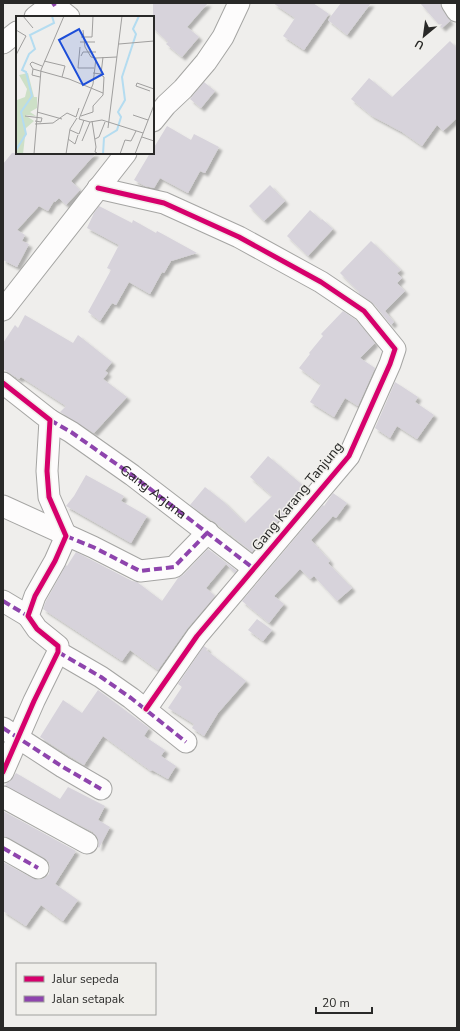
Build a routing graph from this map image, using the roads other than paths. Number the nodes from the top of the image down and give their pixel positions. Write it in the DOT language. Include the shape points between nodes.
graph roads {
  1 [pos="239,3"];
  2 [pos="452,3"];
  3 [pos="59,9"];
  4 [pos="457,11"];
  5 [pos="36,16"];
  6 [pos="16,33"];
  7 [pos="3,43"];
  8 [pos="157,107"];
  9 [pos="125,154"];
  10 [pos="98,188"];
  11 [pos="3,310"];
  12 [pos="3,383"];
  13 [pos="50,420"];
  14 [pos="3,506"];
  15 [pos="208,532"];
  16 [pos="66,536"];
  17 [pos="253,568"];
  18 [pos="3,601"];
  19 [pos="28,616"];
  20 [pos="58,652"];
  21 [pos="146,709"];
  22 [pos="11,733"];
  23 [pos="186,742"];
  24 [pos="3,772"];
  25 [pos="101,789"];
  26 [pos="3,797"];
  27 [pos="86,843"];
  28 [pos="3,848"];
  29 [pos="38,868"];
  1 -- 8 [label="street" via="223,37 206,62 183,89"];
  2 -- 4 [label="street"];
  3 -- 5 [label="street" via="44,10"];
  6 -- 7 [label="street"];
  9 -- 10 [label="street"];
  10 -- 11 [label="street"];
  10 -- 17 [label="street, Gang Karang Tanjung" via="164,203 239,237 321,282 364,311 395,349 349,456"];
  12 -- 13 [label="street, Gang Arjuna"];
  13 -- 15 [label="street, Gang Arjuna" via="132,475"];
  13 -- 16 [label="street" via="48,497"];
  14 -- 16 [label="street"];
  15 -- 16 [label="street" via="174,567 140,571"];
  15 -- 17 [label="street, Gang Arjuna"];
  16 -- 19 [label="street" via="55,562 35,596"];
  17 -- 21 [label="street, Gang Karang Tanjung" via="197,636"];
  18 -- 19 [label="street"];
  19 -- 20 [label="street" via="37,629 58,646"];
  20 -- 21 [label="street" via="101,677"];
  20 -- 22 [label="street" via="34,700"];
  21 -- 23 [label="street"];
  22 -- 24 [label="street"];
  22 -- 25 [label="street"];
  26 -- 27 [label="street"];
  28 -- 29 [label="street"];
}
